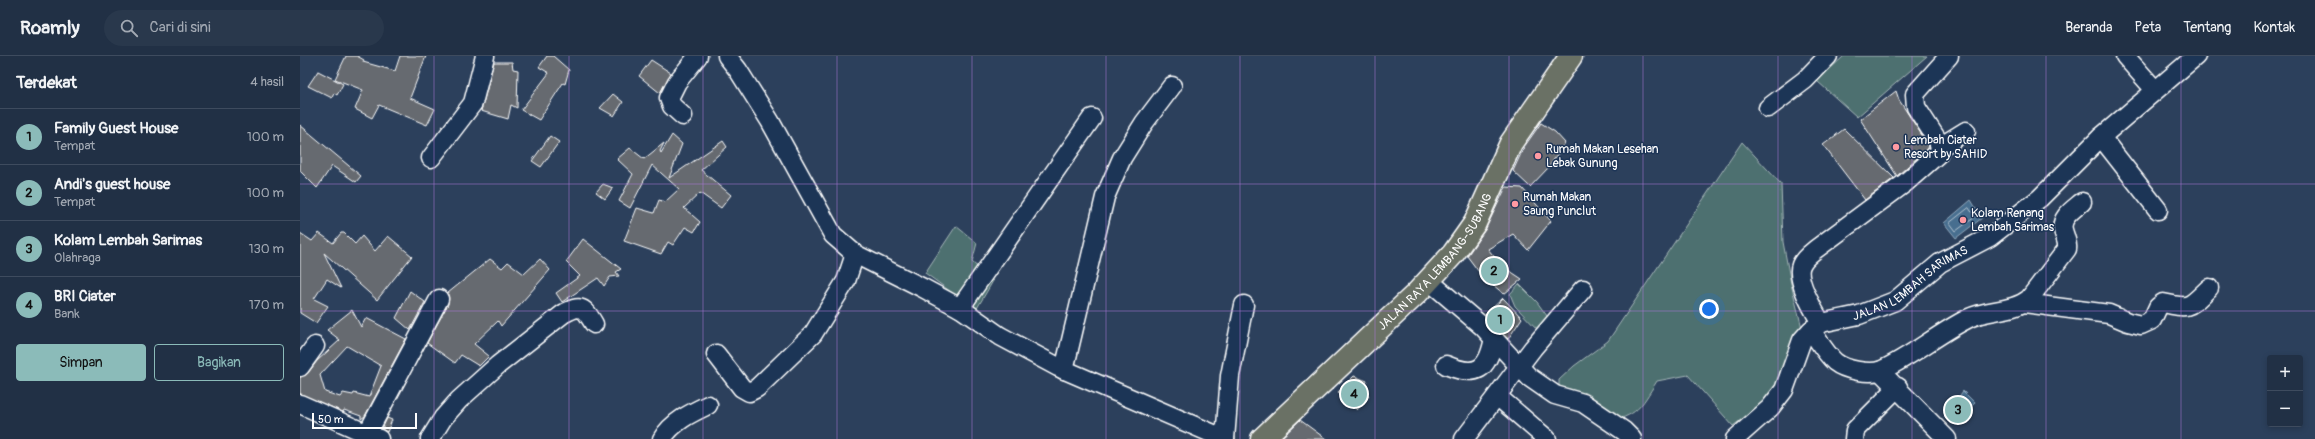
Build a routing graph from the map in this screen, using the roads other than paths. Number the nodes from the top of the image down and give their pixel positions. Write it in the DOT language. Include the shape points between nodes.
graph roads {
  1 [pos="485,56"];
  2 [pos="698,56"];
  3 [pos="727,56"];
  4 [pos="1571,56"];
  5 [pos="1828,56"];
  6 [pos="1949,56"];
  7 [pos="2125,56"];
  8 [pos="2196,56"];
  9 [pos="1172,86"];
  10 [pos="2155,90"];
  11 [pos="1768,108"];
  12 [pos="683,116"];
  13 [pos="1092,118"];
  14 [pos="1966,131"];
  15 [pos="2101,137"];
  16 [pos="1940,148"];
  17 [pos="431,158"];
  18 [pos="2082,202"];
  19 [pos="2158,210"];
  20 [pos="855,254"];
  21 [pos="1428,280"];
  22 [pos="2208,288"];
  23 [pos="1583,289"];
  24 [pos="439,299"];
  25 [pos="2024,303"];
  26 [pos="1244,305"];
  27 [pos="960,308"];
  28 [pos="594,324"];
  29 [pos="1816,327"];
  30 [pos="1494,338"];
  31 [pos="315,346"];
  32 [pos="716,354"];
  33 [pos="1446,365"];
  34 [pos="300,367"];
  35 [pos="1521,367"];
  36 [pos="1064,370"];
  37 [pos="1880,371"];
  38 [pos="1898,387"];
  39 [pos="1497,396"];
  40 [pos="300,404"];
  41 [pos="708,405"];
  42 [pos="373,436"];
  43 [pos="430,439"];
  44 [pos="662,439"];
  45 [pos="1222,439"];
  46 [pos="1262,439"];
  47 [pos="1464,439"];
  48 [pos="1547,439"];
  49 [pos="1632,439"];
  50 [pos="1735,439"];
  51 [pos="1854,439"];
  52 [pos="1947,439"];
  1 -- 17 [label="street" via="473,102"];
  2 -- 12 [label="street" via="677,82 669,98 672,106"];
  3 -- 20 [label="street" via="770,121 833,235"];
  4 -- 21 [label="main road, JALAN RAYA LEMBANG-SUBANG" via="1511,143 1475,223 1454,254"];
  5 -- 11 [label="street" via="1804,80"];
  6 -- 16 [label="street" via="1915,94 1916,107"];
  7 -- 10 [label="street"];
  8 -- 10 [label="street, JALAN LEMBAH SARIMAS"];
  9 -- 36 [label="street" via="1122,158 1106,197"];
  10 -- 15 [label="street, JALAN LEMBAH SARIMAS"];
  13 -- 27 [label="street"];
  14 -- 16 [label="street"];
  15 -- 19 [label="street"];
  15 -- 29 [label="street, JALAN LEMBAH SARIMAS" via="2040,198 1990,237 1940,263 1895,301 1859,315"];
  16 -- 29 [label="street" via="1938,154 1905,183 1803,261 1800,274"];
  18 -- 25 [label="street" via="2066,215 2063,223 2068,241 2067,249"];
  20 -- 27 [label="street"];
  20 -- 32 [label="street" via="846,281 814,334 756,388 749,392 742,388"];
  21 -- 30 [label="street"];
  21 -- 46 [label="main road, JALAN RAYA LEMBANG-SUBANG"];
  22 -- 25 [label="street" via="2191,305 2181,307 2163,302 2152,320 2141,325 2109,314"];
  23 -- 35 [label="street" via="1533,348"];
  24 -- 42 [label="street"];
  25 -- 37 [label="street" via="1968,318"];
  26 -- 45 [label="street" via="1230,376"];
  27 -- 36 [label="street" via="1000,336"];
  28 -- 43 [label="street" via="581,308 574,308 563,314 498,365 459,400 443,418"];
  29 -- 37 [label="street" via="1834,361 1843,368"];
  29 -- 50 [label="street" via="1802,340 1784,390 1770,408"];
  30 -- 33 [label="street" via="1491,357 1482,367 1472,371"];
  30 -- 35 [label="street"];
  31 -- 34 [label="street"];
  35 -- 39 [label="street"];
  35 -- 49 [label="street" via="1529,377 1555,395 1583,402"];
  36 -- 45 [label="street"];
  37 -- 38 [label="street"];
  38 -- 51 [label="street" via="1855,430"];
  38 -- 52 [label="street"];
  39 -- 47 [label="street"];
  39 -- 48 [label="street"];
  40 -- 42 [label="street"];
  41 -- 44 [label="street" via="689,414 666,432"];
}
